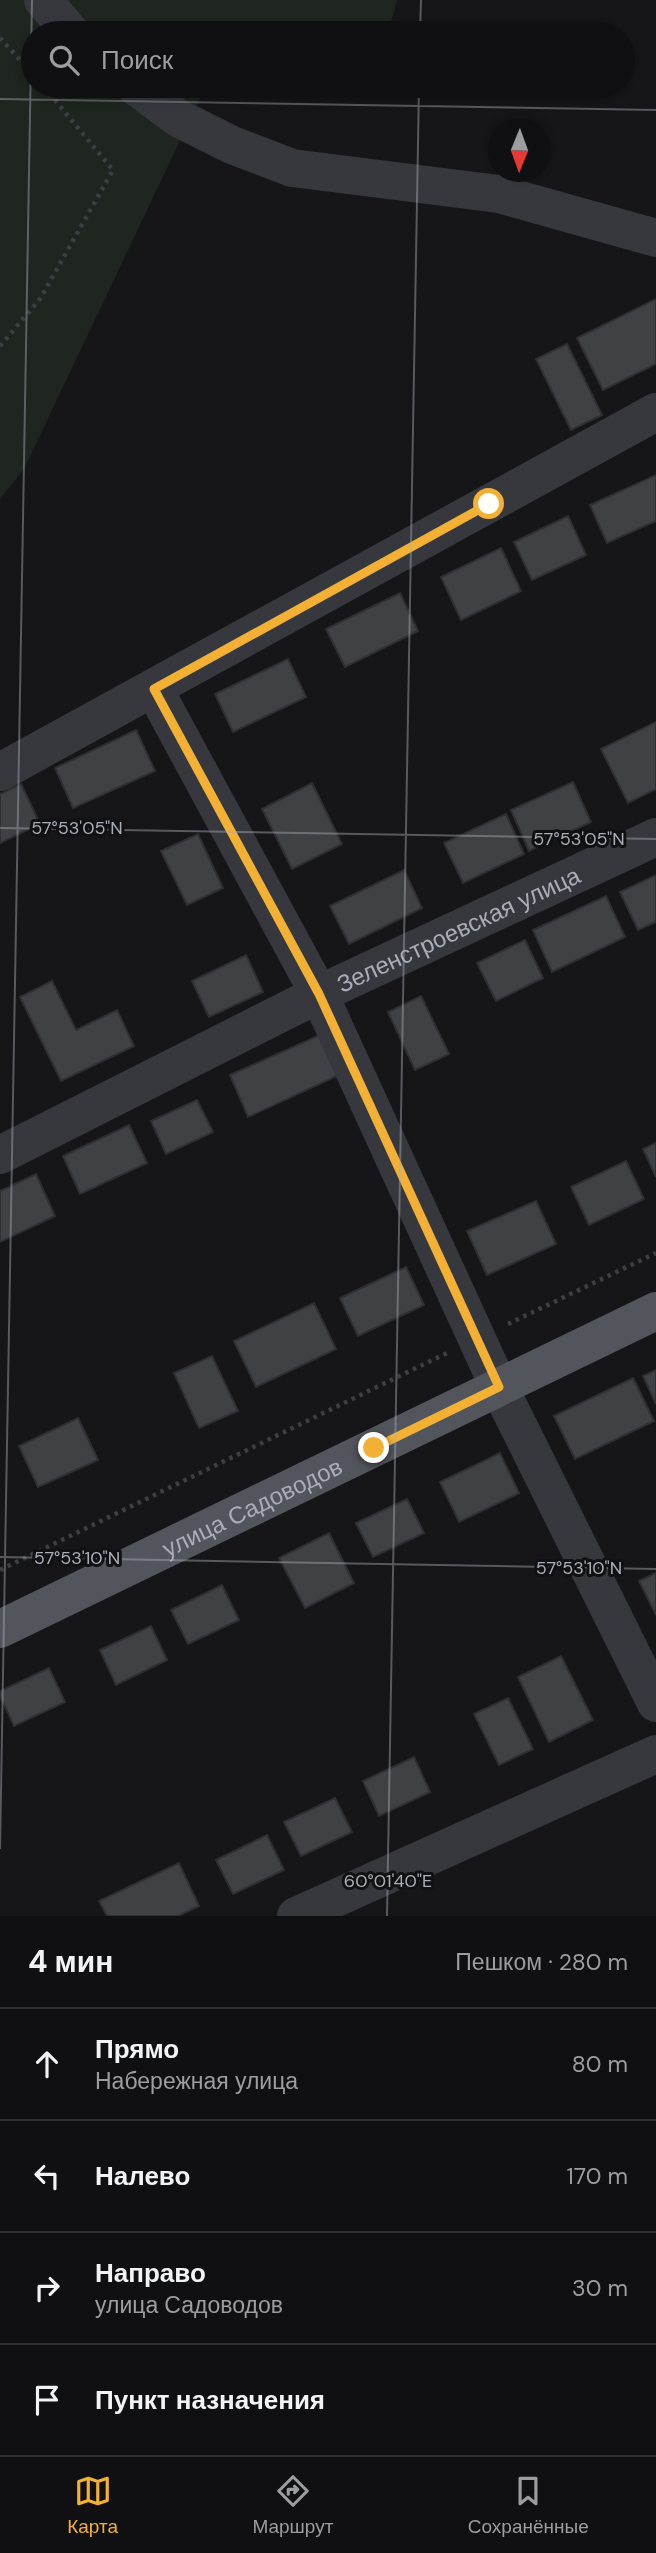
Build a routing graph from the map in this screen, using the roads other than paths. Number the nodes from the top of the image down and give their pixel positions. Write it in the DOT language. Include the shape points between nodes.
graph roads {
  1 [pos="43,0"];
  2 [pos="61,21"];
  3 [pos="151,98"];
  4 [pos="656,238"];
  5 [pos="656,412"];
  6 [pos="154,689"];
  7 [pos="0,772"];
  8 [pos="656,837"];
  9 [pos="319,994"];
  10 [pos="0,1155"];
  11 [pos="656,1311"];
  12 [pos="499,1387"];
  13 [pos="0,1629"];
  14 [pos="656,1703"];
  15 [pos="656,1754"];
  16 [pos="296,1916"];
  1 -- 2 [label="street"];
  3 -- 4 [label="street" via="178,118 232,145 292,168 499,194"];
  5 -- 6 [label="street"];
  6 -- 7 [label="street"];
  6 -- 9 [label="street"];
  8 -- 9 [label="street, Зеленстроевская улица"];
  9 -- 10 [label="street, Зеленстроевская улица"];
  9 -- 12 [label="street"];
  11 -- 12 [label="main road, улица Садоводов"];
  12 -- 13 [label="main road, улица Садоводов"];
  12 -- 14 [label="street"];
  15 -- 16 [label="street"];
}
